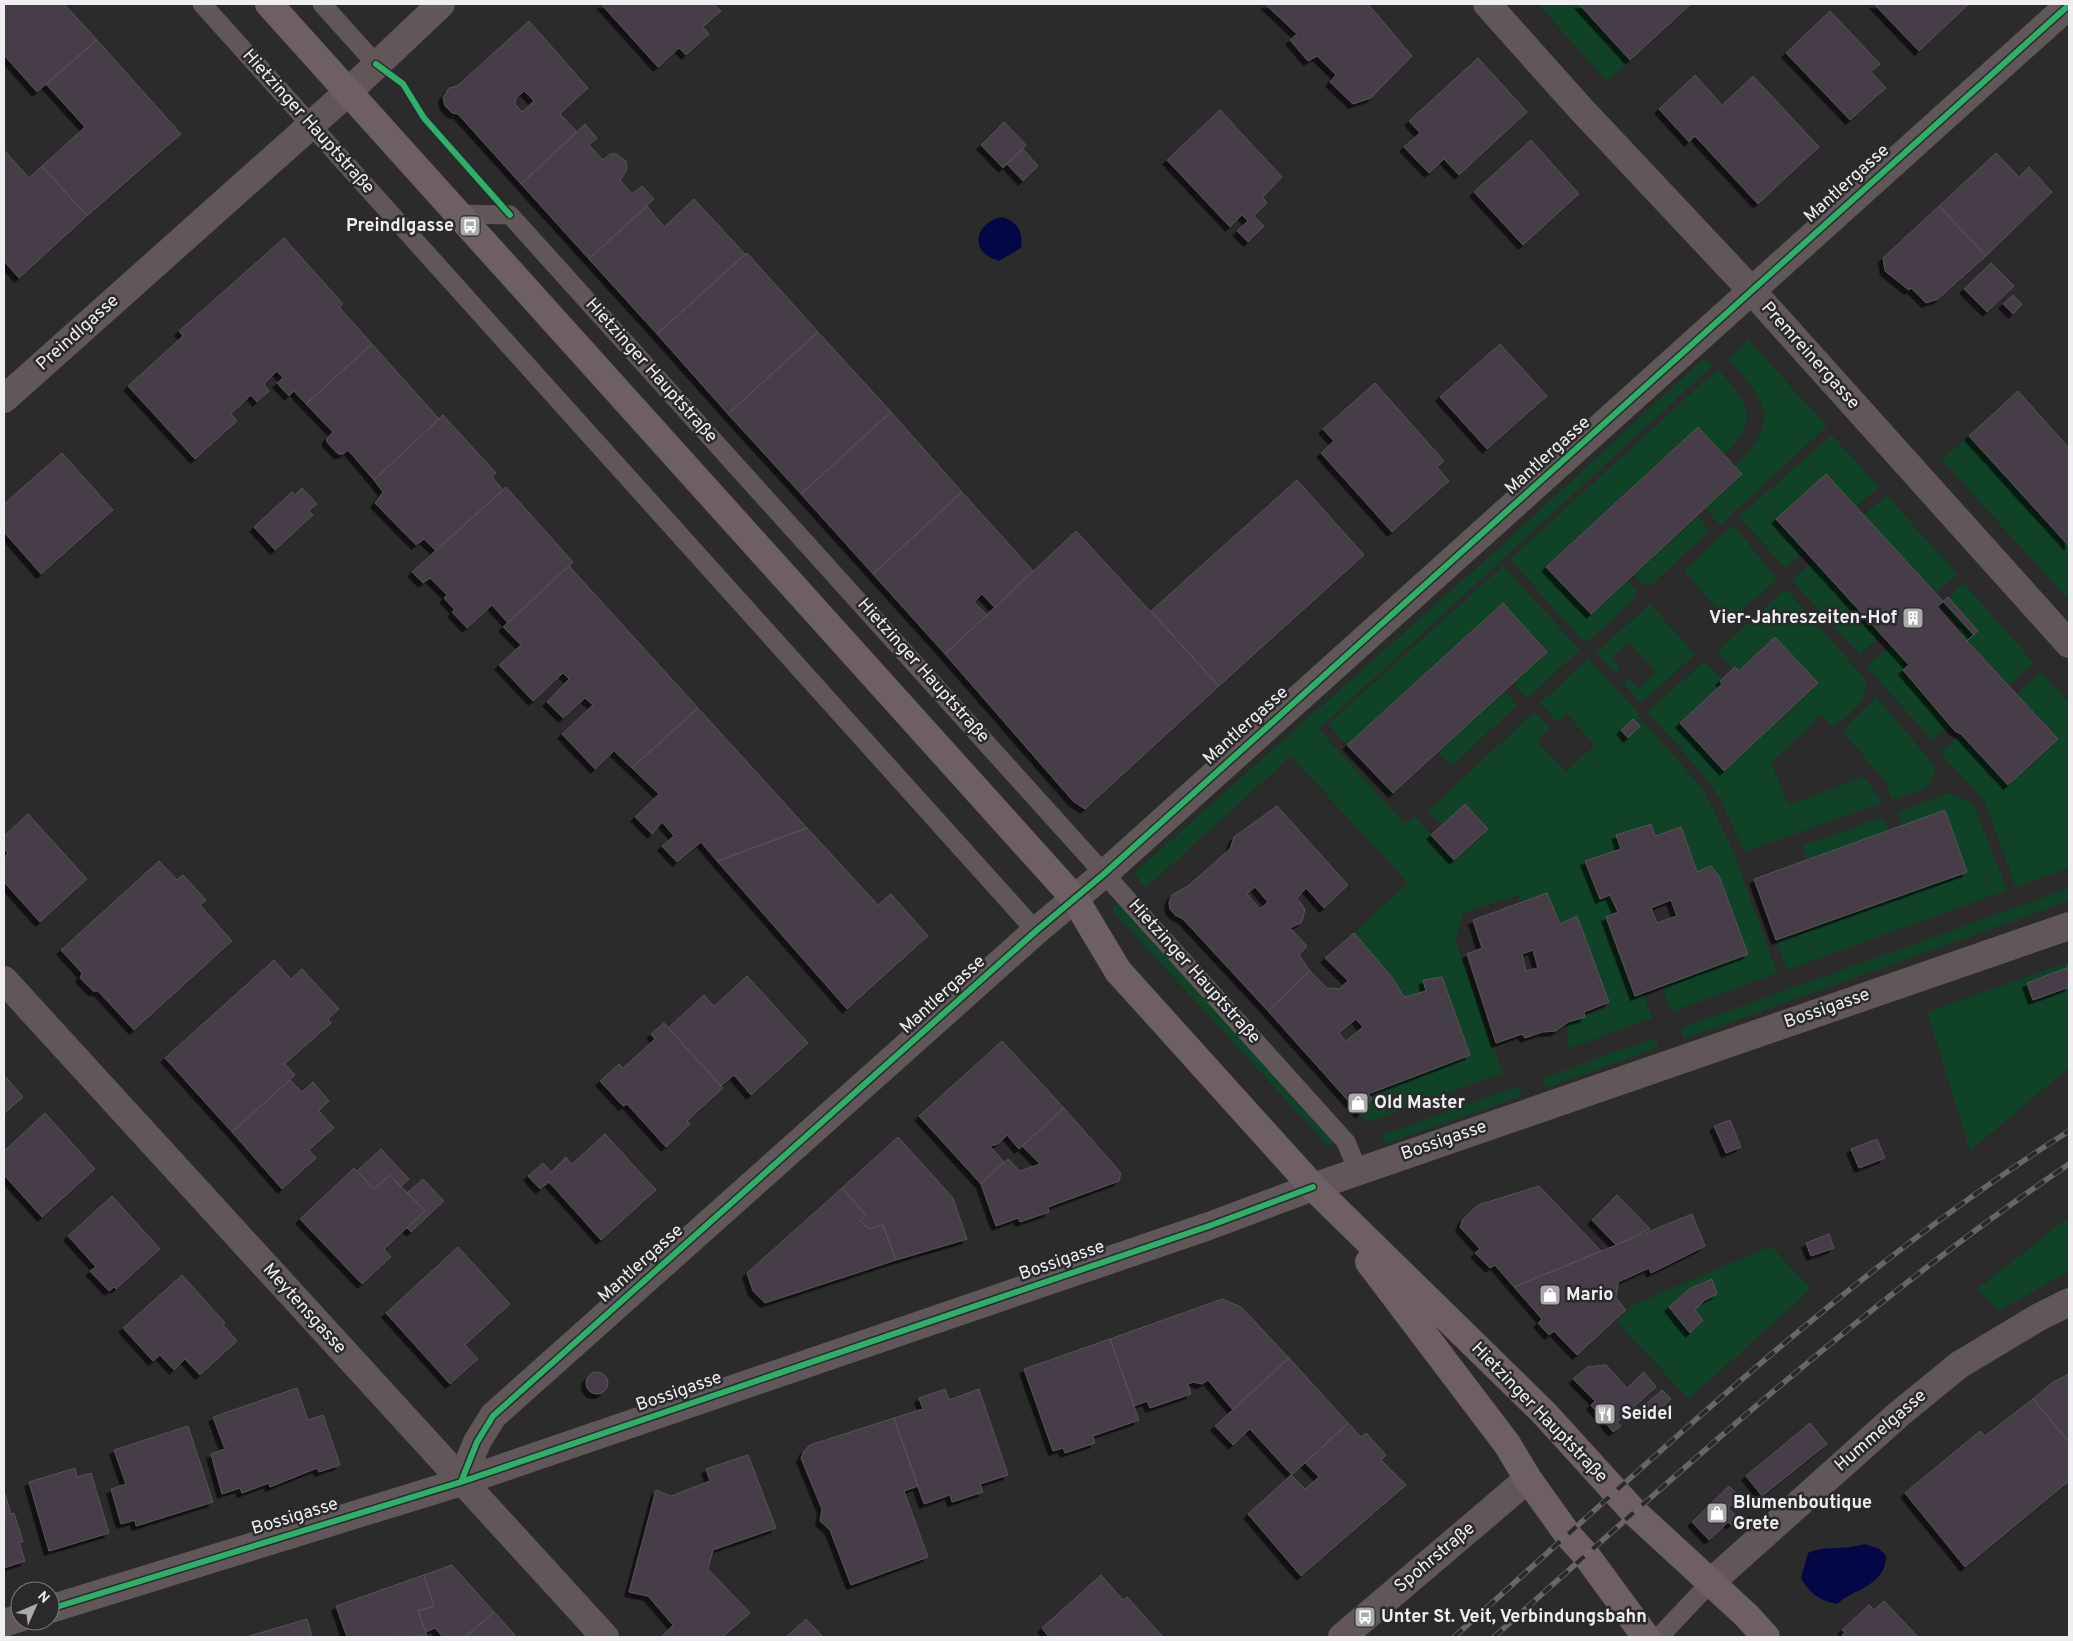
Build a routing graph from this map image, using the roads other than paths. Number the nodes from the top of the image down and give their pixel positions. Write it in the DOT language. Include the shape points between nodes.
graph roads {
  1 [pos="202,4"];
  2 [pos="269,4"];
  3 [pos="322,4"];
  4 [pos="441,4"];
  5 [pos="1487,4"];
  6 [pos="2069,5"];
  7 [pos="376,64"];
  8 [pos="348,92"];
  9 [pos="311,125"];
  10 [pos="460,214"];
  11 [pos="1751,290"];
  12 [pos="4,399"];
  13 [pos="2069,644"];
  14 [pos="1106,873"];
  15 [pos="1075,899"];
  16 [pos="2069,926"];
  17 [pos="1036,931"];
  18 [pos="4,980"];
  19 [pos="1358,1171"];
  20 [pos="1313,1187"];
  21 [pos="2069,1302"];
  22 [pos="1528,1479"];
  23 [pos="461,1482"];
  24 [pos="1710,1583"];
  25 [pos="60,1606"];
  26 [pos="605,1637"];
  27 [pos="1342,1637"];
  28 [pos="1646,1637"];
  29 [pos="1659,1637"];
  30 [pos="1766,1637"];
  1 -- 9 [label="lane, Hietzinger Hauptstraße"];
  2 -- 8 [label="main road, Hietzinger Hauptstraße"];
  3 -- 7 [label="lane"];
  4 -- 7 [label="street, Preindlgasse"];
  5 -- 11 [label="street, Premreinergasse"];
  6 -- 11 [label="street, Mantlergasse"];
  7 -- 8 [label="street, Preindlgasse"];
  8 -- 9 [label="street, Preindlgasse"];
  8 -- 10 [label="main road, Hietzinger Hauptstraße"];
  9 -- 12 [label="street, Preindlgasse"];
  9 -- 17 [label="lane, Hietzinger Hauptstraße"];
  10 -- 14 [label="lane, Hietzinger Hauptstraße" via="510,215"];
  10 -- 15 [label="main road, Hietzinger Hauptstraße"];
  11 -- 13 [label="street, Premreinergasse"];
  11 -- 14 [label="street, Mantlergasse" via="1693,346"];
  14 -- 15 [label="street, Mantlergasse"];
  14 -- 19 [label="lane, Hietzinger Hauptstraße" via="1346,1142"];
  15 -- 17 [label="street, Mantlergasse"];
  15 -- 20 [label="main road, Hietzinger Hauptstraße" via="1118,971"];
  16 -- 19 [label="street, Bossigasse"];
  17 -- 23 [label="street, Mantlergasse" via="493,1416 477,1442"];
  18 -- 23 [label="street, Meytensgasse"];
  19 -- 20 [label="street, Bossigasse"];
  20 -- 22 [label="main road, Hietzinger Hauptstraße" via="1507,1444"];
  20 -- 23 [label="street, Bossigasse" via="1209,1226"];
  20 -- 24 [label="main road, Hietzinger Hauptstraße" via="1544,1413 1634,1512"];
  21 -- 24 [label="street, Hummelgasse" via="1959,1365"];
  22 -- 27 [label="street, Spohrstraße"];
  22 -- 28 [label="main road, Hietzinger Hauptstraße"];
  23 -- 25 [label="street, Bossigasse"];
  23 -- 26 [label="street, Meytensgasse"];
  24 -- 29 [label="lane"];
  24 -- 30 [label="main road, Hietzinger Hauptstraße"];
}
